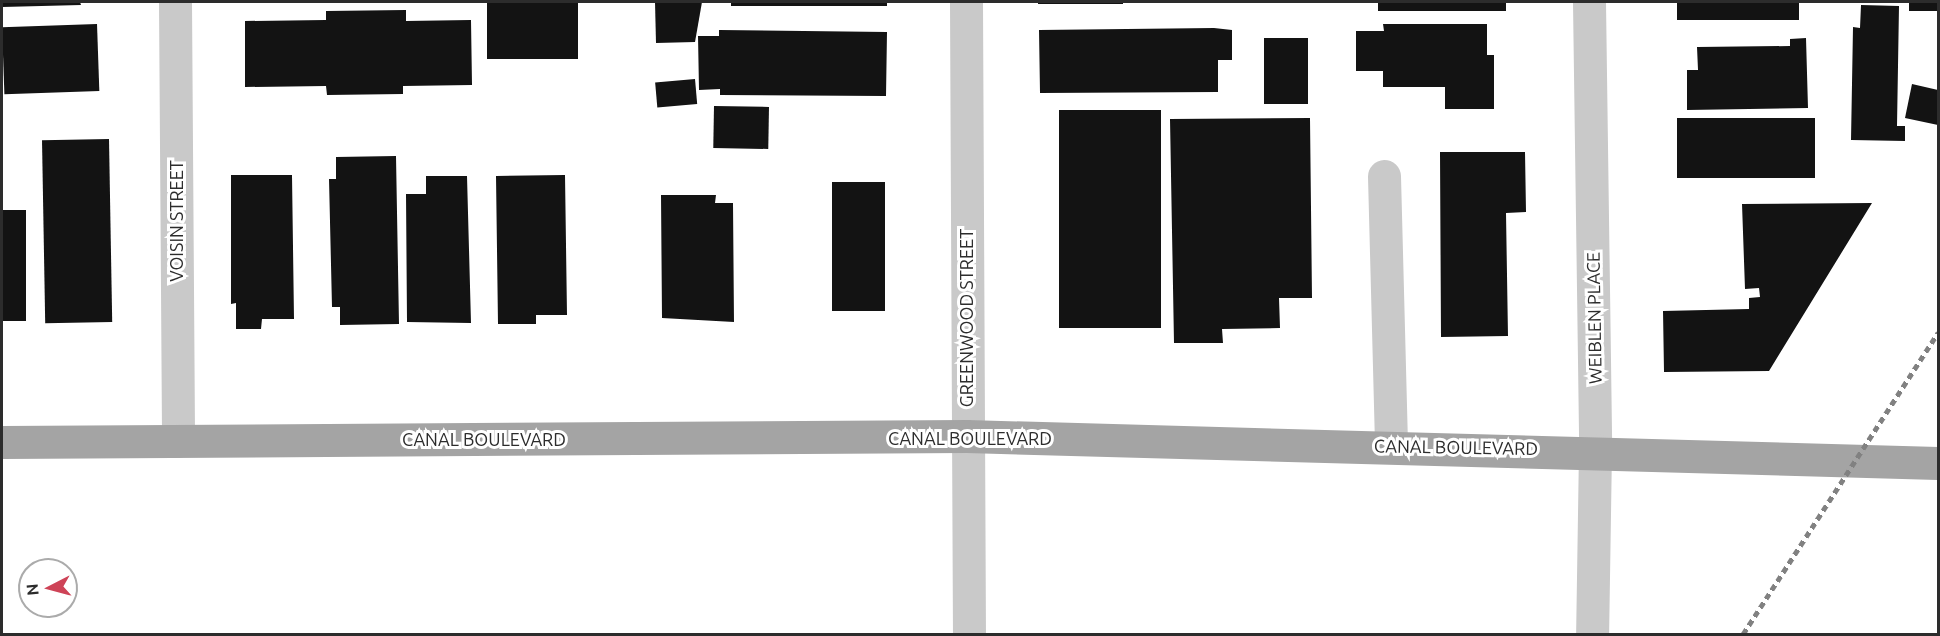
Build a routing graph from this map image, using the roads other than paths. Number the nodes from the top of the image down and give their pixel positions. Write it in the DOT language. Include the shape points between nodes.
graph roads {
  1 [pos="175,2"];
  2 [pos="966,2"];
  3 [pos="1589,2"];
  4 [pos="1384,176"];
  5 [pos="966,436"];
  6 [pos="178,441"];
  7 [pos="2,442"];
  8 [pos="1391,446"];
  9 [pos="1595,450"];
  10 [pos="1938,463"];
  11 [pos="969,634"];
  12 [pos="1592,634"];
  1 -- 6 [label="street, VOISIN STREET"];
  2 -- 5 [label="street, GREENWOOD STREET"];
  3 -- 9 [label="street, WEIBLEN PLACE"];
  4 -- 8 [label="street"];
  5 -- 6 [label="main road, CANAL BOULEVARD"];
  5 -- 8 [label="main road, CANAL BOULEVARD"];
  5 -- 11 [label="street, GREENWOOD STREET"];
  6 -- 7 [label="main road, CANAL BOULEVARD"];
  8 -- 9 [label="main road, CANAL BOULEVARD"];
  9 -- 10 [label="main road, CANAL BOULEVARD"];
  9 -- 12 [label="street, WEIBLEN PLACE"];
}
